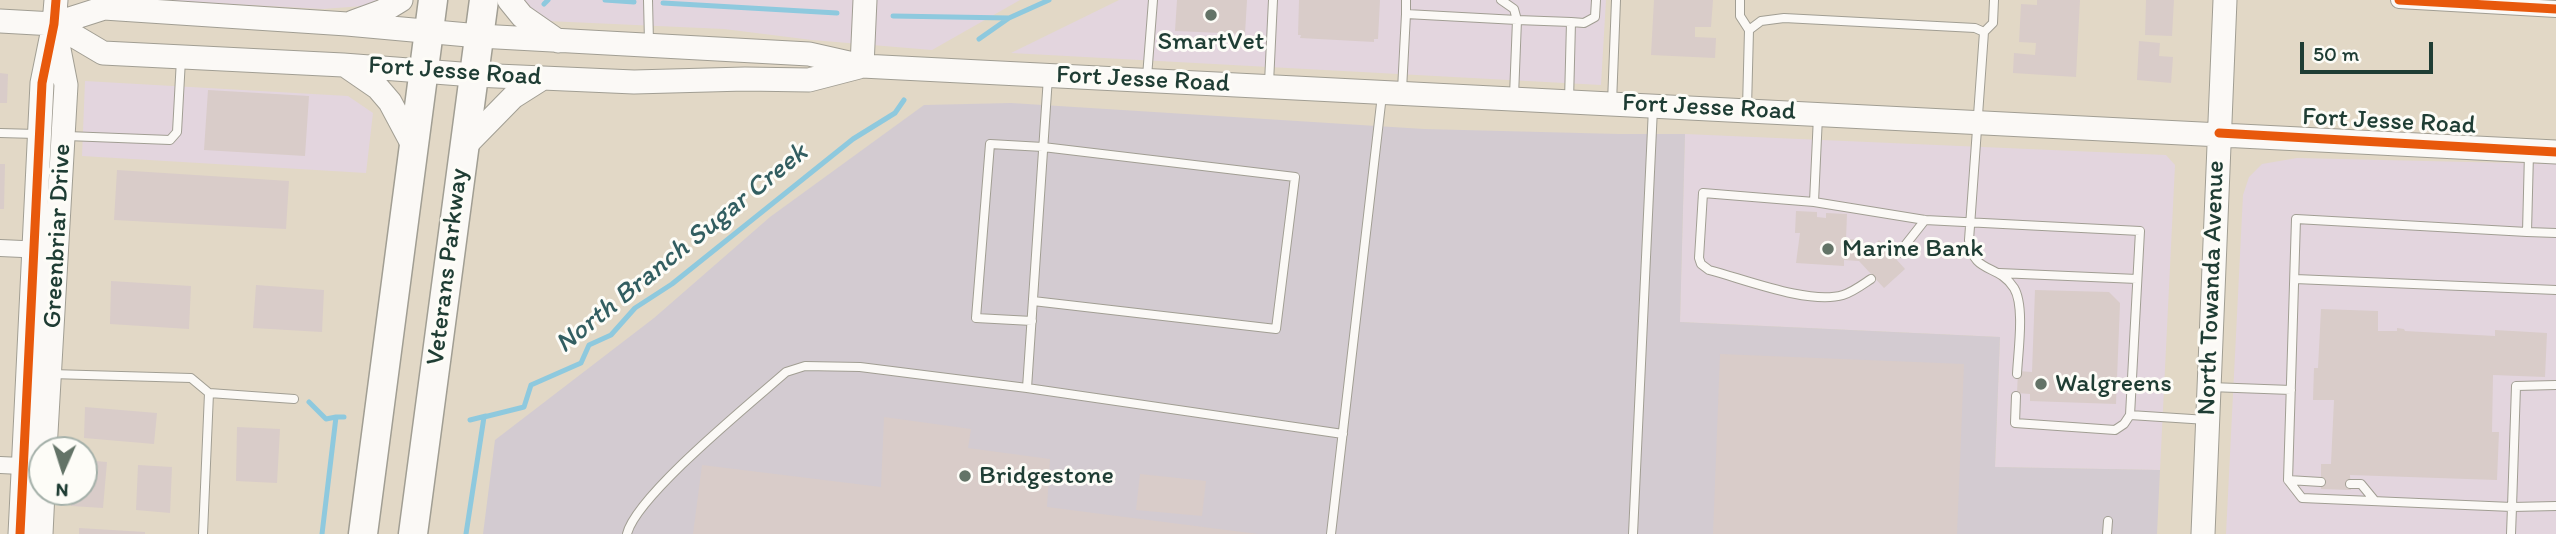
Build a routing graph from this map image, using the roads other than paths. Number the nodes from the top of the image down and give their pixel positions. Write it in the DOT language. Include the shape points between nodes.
graph roads {
  1 [pos="56,0"];
  2 [pos="401,0"];
  3 [pos="433,0"];
  4 [pos="484,0"];
  5 [pos="509,0"];
  6 [pos="648,0"];
  7 [pos="865,0"];
  8 [pos="1153,0"];
  9 [pos="1273,0"];
  10 [pos="1406,0"];
  11 [pos="1501,0"];
  12 [pos="1596,0"];
  13 [pos="1616,0"];
  14 [pos="1740,0"];
  15 [pos="1994,0"];
  16 [pos="2225,0"];
  17 [pos="2399,0"];
  18 [pos="2556,9"];
  19 [pos="1406,14"];
  20 [pos="1517,20"];
  21 [pos="0,21"];
  22 [pos="1572,22"];
  23 [pos="54,24"];
  24 [pos="347,24"];
  25 [pos="1749,30"];
  26 [pos="428,32"];
  27 [pos="1984,32"];
  28 [pos="479,36"];
  29 [pos="558,41"];
  30 [pos="649,46"];
  31 [pos="181,57"];
  32 [pos="343,65"];
  33 [pos="862,66"];
  34 [pos="424,70"];
  35 [pos="474,75"];
  36 [pos="1048,75"];
  37 [pos="543,78"];
  38 [pos="1147,80"];
  39 [pos="1269,86"];
  40 [pos="1392,92"];
  41 [pos="1514,98"];
  42 [pos="1569,101"];
  43 [pos="1612,103"];
  44 [pos="1653,105"];
  45 [pos="1747,109"];
  46 [pos="1819,113"];
  47 [pos="1975,122"];
  48 [pos="0,133"];
  49 [pos="2219,133"];
  50 [pos="40,134"];
  51 [pos="64,136"];
  52 [pos="414,147"];
  53 [pos="464,147"];
  54 [pos="1043,147"];
  55 [pos="2530,150"];
  56 [pos="2556,152"];
  57 [pos="1814,202"];
  58 [pos="1925,220"];
  59 [pos="1970,220"];
  60 [pos="2527,232"];
  61 [pos="2556,233"];
  62 [pos="0,248"];
  63 [pos="34,249"];
  64 [pos="57,251"];
  65 [pos="1899,253"];
  66 [pos="2000,273"];
  67 [pos="1871,279"];
  68 [pos="2137,279"];
  69 [pos="2295,279"];
  70 [pos="2556,290"];
  71 [pos="1033,301"];
  72 [pos="1032,321"];
  73 [pos="39,374"];
  74 [pos="2017,374"];
  75 [pos="2556,385"];
  76 [pos="2208,387"];
  77 [pos="1027,388"];
  78 [pos="2291,390"];
  79 [pos="209,393"];
  80 [pos="2016,396"];
  81 [pos="294,399"];
  82 [pos="2130,415"];
  83 [pos="2207,420"];
  84 [pos="1343,434"];
  85 [pos="35,436"];
  86 [pos="45,436"];
  87 [pos="0,465"];
  88 [pos="28,466"];
  89 [pos="2288,480"];
  90 [pos="2321,482"];
  91 [pos="2350,484"];
  92 [pos="28,492"];
  93 [pos="2375,501"];
  94 [pos="42,506"];
  95 [pos="2556,506"];
  96 [pos="2512,507"];
  97 [pos="2108,521"];
  98 [pos="20,534"];
  99 [pos="41,534"];
  100 [pos="203,534"];
  101 [pos="363,534"];
  102 [pos="413,534"];
  103 [pos="627,534"];
  104 [pos="1331,534"];
  105 [pos="1633,534"];
  106 [pos="2107,534"];
  107 [pos="2203,534"];
  108 [pos="2511,534"];
  1 -- 23 [label="main road, Greenbriar Drive"];
  2 -- 24 [label="main road"];
  3 -- 26 [label="highway, Veterans Parkway"];
  4 -- 28 [label="highway, Veterans Parkway"];
  5 -- 29 [label="main road" via="522,16"];
  6 -- 30 [label="lane"];
  7 -- 33 [label="main road"];
  8 -- 38 [label="lane"];
  9 -- 39 [label="lane"];
  10 -- 19 [label="lane"];
  11 -- 20 [label="lane" via="1514,9"];
  12 -- 22 [label="lane" via="1595,17 1584,23"];
  13 -- 43 [label="lane"];
  14 -- 25 [label="lane" via="1740,16"];
  15 -- 27 [label="lane" via="1993,23"];
  16 -- 49 [label="main road, North Towanda Avenue"];
  17 -- 18 [label="street"];
  19 -- 20 [label="lane"];
  19 -- 40 [label="lane"];
  20 -- 22 [label="lane"];
  20 -- 41 [label="lane"];
  21 -- 23 [label="main road, Fort Jesse Road"];
  22 -- 42 [label="lane"];
  23 -- 24 [label="main road, Fort Jesse Road" via="104,8 196,10"];
  23 -- 31 [label="main road, Fort Jesse Road" via="103,53"];
  23 -- 50 [label="main road, Greenbriar Drive" via="42,83"];
  23 -- 51 [label="main road, Greenbriar Drive" via="66,85"];
  24 -- 26 [label="main road, Fort Jesse Road"];
  25 -- 27 [label="lane" via="1761,21 1784,18"];
  25 -- 45 [label="lane"];
  26 -- 28 [label="main road, Fort Jesse Road"];
  26 -- 34 [label="highway, Veterans Parkway"];
  27 -- 47 [label="lane"];
  28 -- 29 [label="main road, Fort Jesse Road"];
  28 -- 35 [label="highway, Veterans Parkway"];
  29 -- 30 [label="main road, Fort Jesse Road"];
  30 -- 33 [label="main road, Fort Jesse Road" via="809,54"];
  31 -- 32 [label="main road, Fort Jesse Road"];
  31 -- 51 [label="lane" via="177,132 170,140"];
  32 -- 34 [label="main road, Fort Jesse Road"];
  32 -- 52 [label="main road" via="378,88"];
  33 -- 36 [label="main road, Fort Jesse Road"];
  33 -- 37 [label="main road, Fort Jesse Road" via="809,80"];
  34 -- 35 [label="main road, Fort Jesse Road"];
  34 -- 52 [label="highway, Veterans Parkway"];
  35 -- 37 [label="main road, Fort Jesse Road"];
  35 -- 53 [label="highway, Veterans Parkway"];
  36 -- 38 [label="main road, Fort Jesse Road"];
  36 -- 54 [label="lane"];
  37 -- 53 [label="main road" via="513,97"];
  38 -- 39 [label="main road, Fort Jesse Road"];
  39 -- 40 [label="main road, Fort Jesse Road"];
  40 -- 41 [label="main road, Fort Jesse Road"];
  40 -- 84 [label="lane"];
  41 -- 42 [label="main road, Fort Jesse Road"];
  42 -- 43 [label="main road, Fort Jesse Road"];
  43 -- 44 [label="main road, Fort Jesse Road"];
  44 -- 45 [label="main road, Fort Jesse Road"];
  44 -- 105 [label="lane"];
  45 -- 46 [label="main road, Fort Jesse Road"];
  46 -- 47 [label="main road, Fort Jesse Road"];
  46 -- 57 [label="lane"];
  47 -- 49 [label="main road, Fort Jesse Road"];
  47 -- 59 [label="lane"];
  48 -- 50 [label="lane"];
  49 -- 55 [label="main road, Fort Jesse Road"];
  49 -- 76 [label="main road, North Towanda Avenue"];
  50 -- 51 [label="lane"];
  50 -- 63 [label="main road, Greenbriar Drive"];
  51 -- 64 [label="main road, Greenbriar Drive"];
  52 -- 101 [label="highway, Veterans Parkway"];
  53 -- 102 [label="highway, Veterans Parkway"];
  54 -- 71 [label="lane"];
  54 -- 71 [label="lane" via="1294,177 1276,329"];
  54 -- 72 [label="lane" via="990,144 976,318"];
  55 -- 56 [label="main road, Fort Jesse Road"];
  55 -- 60 [label="lane"];
  57 -- 58 [label="lane"];
  57 -- 67 [label="lane" via="1703,192 1702,264 1709,270 1815,298 1841,296"];
  58 -- 59 [label="lane"];
  58 -- 65 [label="lane"];
  59 -- 66 [label="lane" via="1970,254 1976,262"];
  59 -- 68 [label="lane" via="2140,231"];
  60 -- 61 [label="lane"];
  60 -- 69 [label="lane" via="2297,219"];
  62 -- 63 [label="street"];
  63 -- 64 [label="street"];
  63 -- 73 [label="main road, Greenbriar Drive"];
  64 -- 73 [label="main road, Greenbriar Drive"];
  66 -- 68 [label="lane"];
  66 -- 74 [label="lane" via="2020,301"];
  68 -- 82 [label="lane"];
  69 -- 70 [label="lane"];
  69 -- 78 [label="lane"];
  71 -- 72 [label="lane"];
  72 -- 77 [label="lane"];
  73 -- 79 [label="lane" via="191,378"];
  73 -- 85 [label="main road, Greenbriar Drive"];
  73 -- 86 [label="main road, Greenbriar Drive"];
  75 -- 96 [label="lane" via="2516,386"];
  76 -- 78 [label="lane"];
  76 -- 83 [label="main road, North Towanda Avenue"];
  77 -- 84 [label="lane"];
  77 -- 103 [label="lane" via="860,367 805,366 786,372 670,475"];
  78 -- 89 [label="lane"];
  79 -- 81 [label="lane"];
  79 -- 100 [label="lane"];
  80 -- 82 [label="lane" via="2015,423 2115,430"];
  82 -- 83 [label="lane"];
  83 -- 107 [label="main road, North Towanda Avenue"];
  84 -- 104 [label="lane"];
  87 -- 88 [label="street"];
  89 -- 90 [label="lane"];
  89 -- 93 [label="lane" via="2302,498"];
  91 -- 93 [label="lane" via="2361,484"];
  92 -- 98 [label="main road, Greenbriar Drive"];
  93 -- 96 [label="lane"];
  94 -- 99 [label="main road"];
  95 -- 96 [label="lane"];
  96 -- 108 [label="lane"];
  97 -- 106 [label="lane"];
}
